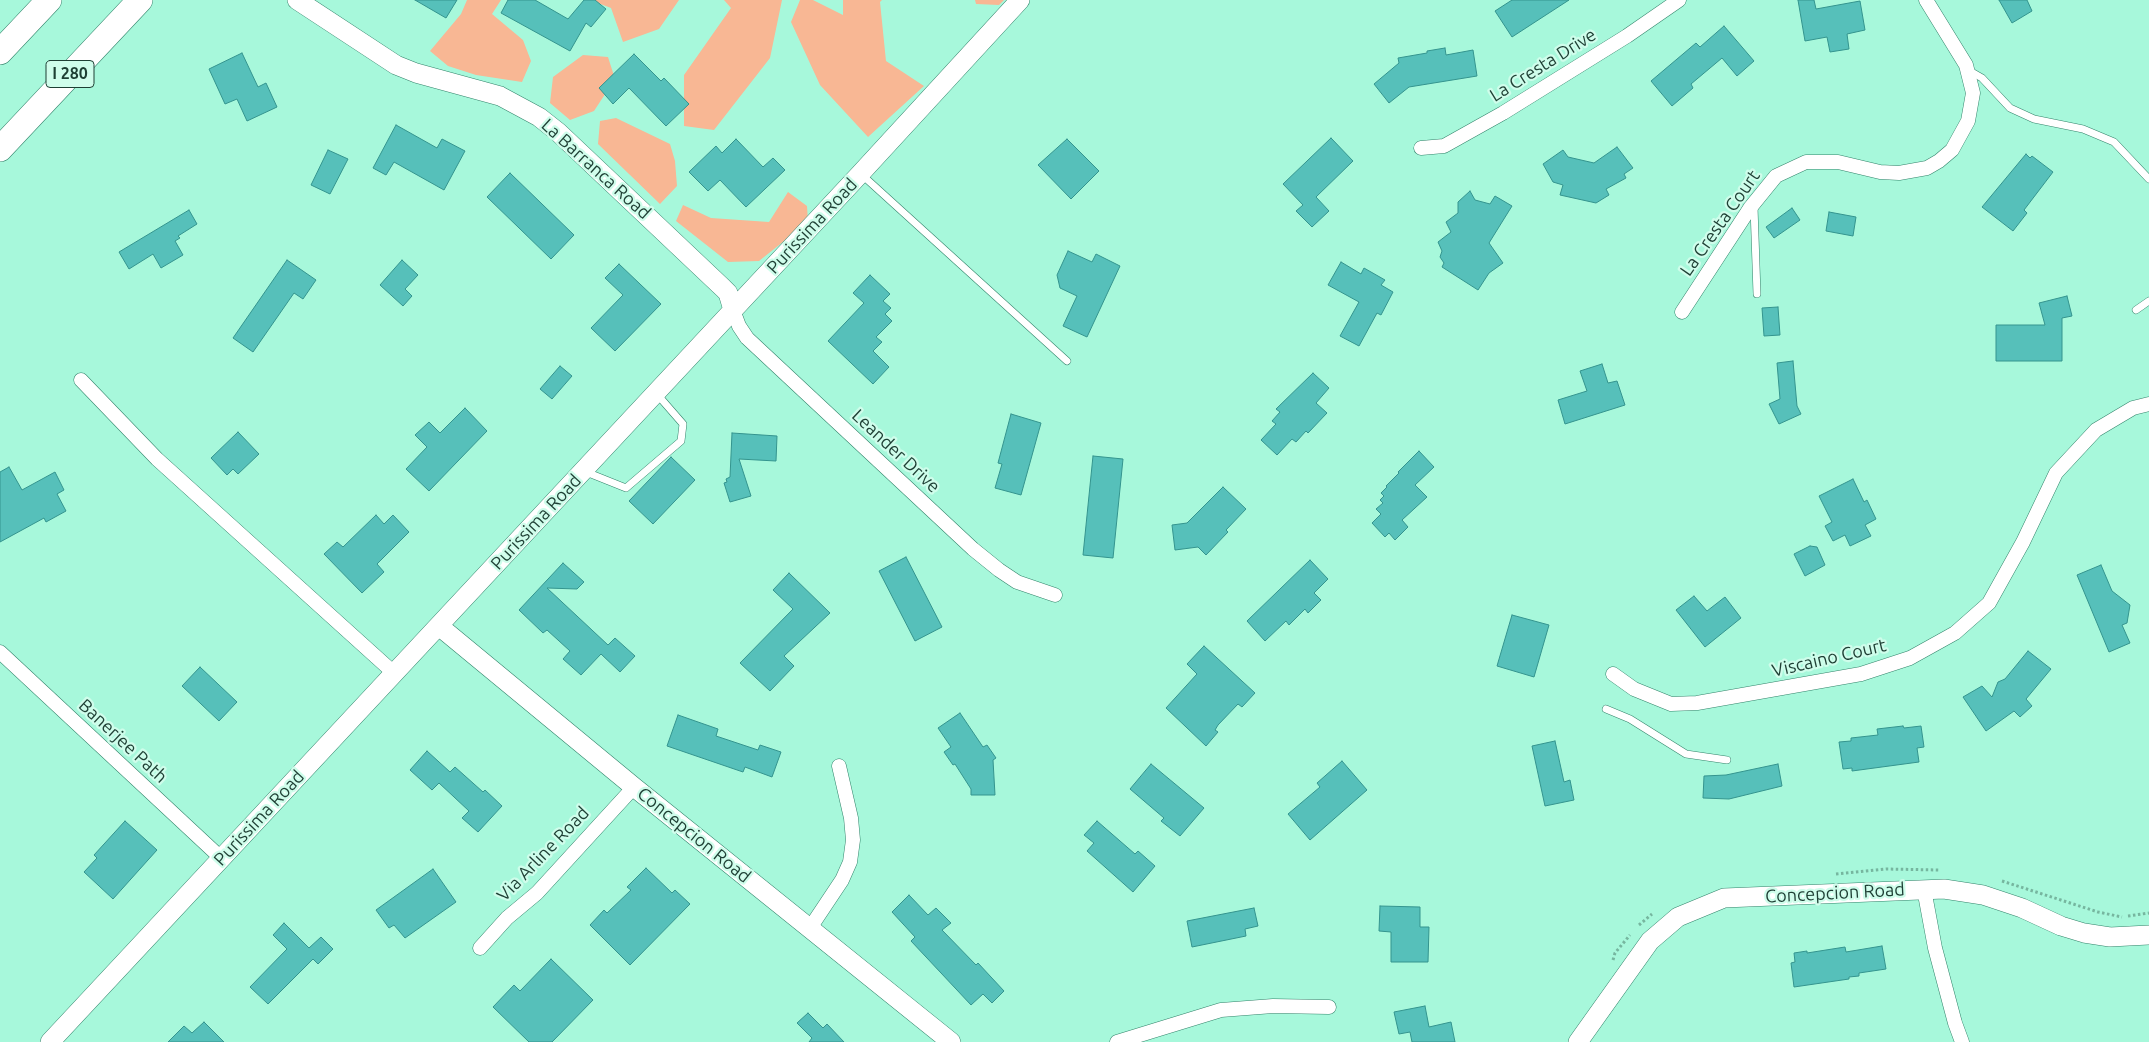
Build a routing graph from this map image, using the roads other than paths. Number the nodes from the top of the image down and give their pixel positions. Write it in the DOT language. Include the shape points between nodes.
graph roads {
  1 [pos="49,0"];
  2 [pos="140,0"];
  3 [pos="297,0"];
  4 [pos="1020,0"];
  5 [pos="1679,0"];
  6 [pos="1926,0"];
  7 [pos="0,52"];
  8 [pos="1968,70"];
  9 [pos="1421,148"];
  10 [pos="0,149"];
  11 [pos="860,174"];
  12 [pos="2149,178"];
  13 [pos="1754,204"];
  14 [pos="1758,294"];
  15 [pos="2149,301"];
  16 [pos="733,310"];
  17 [pos="2136,310"];
  18 [pos="1682,312"];
  19 [pos="1068,361"];
  20 [pos="81,380"];
  21 [pos="656,393"];
  22 [pos="2149,404"];
  23 [pos="583,470"];
  24 [pos="1055,595"];
  25 [pos="439,626"];
  26 [pos="0,652"];
  27 [pos="394,673"];
  28 [pos="1613,674"];
  29 [pos="1606,709"];
  30 [pos="1727,760"];
  31 [pos="839,766"];
  32 [pos="634,787"];
  33 [pos="221,858"];
  34 [pos="1924,889"];
  35 [pos="810,928"];
  36 [pos="2149,935"];
  37 [pos="480,948"];
  38 [pos="1329,1006"];
  39 [pos="50,1042"];
  40 [pos="951,1042"];
  41 [pos="1117,1042"];
  42 [pos="1578,1042"];
  43 [pos="1962,1042"];
  1 -- 7 [label="highway"];
  2 -- 10 [label="highway, I 280"];
  3 -- 16 [label="street, La Barranca Road" via="396,65 500,96 539,117 723,288"];
  4 -- 11 [label="street, Purissima Road"];
  5 -- 9 [label="street, La Cresta Drive" via="1503,113 1444,146"];
  6 -- 8 [label="street, La Cresta Court"];
  8 -- 12 [label="lane" via="1982,78 2010,108 2034,119 2083,129 2114,142"];
  8 -- 13 [label="street, La Cresta Court" via="1973,93 1968,121 1952,150 1939,161 1927,168 1899,173 1838,162 1806,162 1776,176"];
  11 -- 16 [label="street, Purissima Road"];
  11 -- 19 [label="lane"];
  13 -- 14 [label="lane"];
  13 -- 18 [label="street, La Cresta Court"];
  15 -- 17 [label="lane"];
  16 -- 21 [label="street, Purissima Road"];
  16 -- 24 [label="street, Leander Drive" via="747,338 974,549 1017,582"];
  20 -- 27 [label="street" via="157,459"];
  21 -- 23 [label="street, Purissima Road"];
  21 -- 23 [label="lane" via="683,424 681,441 626,488"];
  22 -- 28 [label="street, Viscaino Court" via="2133,408 2096,430 2056,473 1989,603 1955,633 1910,658 1861,674 1698,704 1671,704 1634,690"];
  23 -- 25 [label="street, Purissima Road"];
  25 -- 27 [label="street, Purissima Road"];
  25 -- 32 [label="street, Concepcion Road"];
  26 -- 33 [label="street, Banerjee Path"];
  27 -- 33 [label="street, Purissima Road"];
  29 -- 30 [label="lane" via="1630,719 1686,754"];
  31 -- 35 [label="street" via="852,826 850,862"];
  32 -- 35 [label="street, Concepcion Road"];
  32 -- 37 [label="street, Via Arline Road" via="548,881"];
  33 -- 39 [label="street, Purissima Road"];
  34 -- 36 [label="street, Concepcion Road" via="1984,895 2084,933 2110,937"];
  34 -- 42 [label="street, Concepcion Road" via="1724,898 1678,917 1650,941"];
  34 -- 43 [label="street" via="1935,948"];
  35 -- 40 [label="street, Concepcion Road"];
  38 -- 41 [label="street" via="1221,1010"];
}
